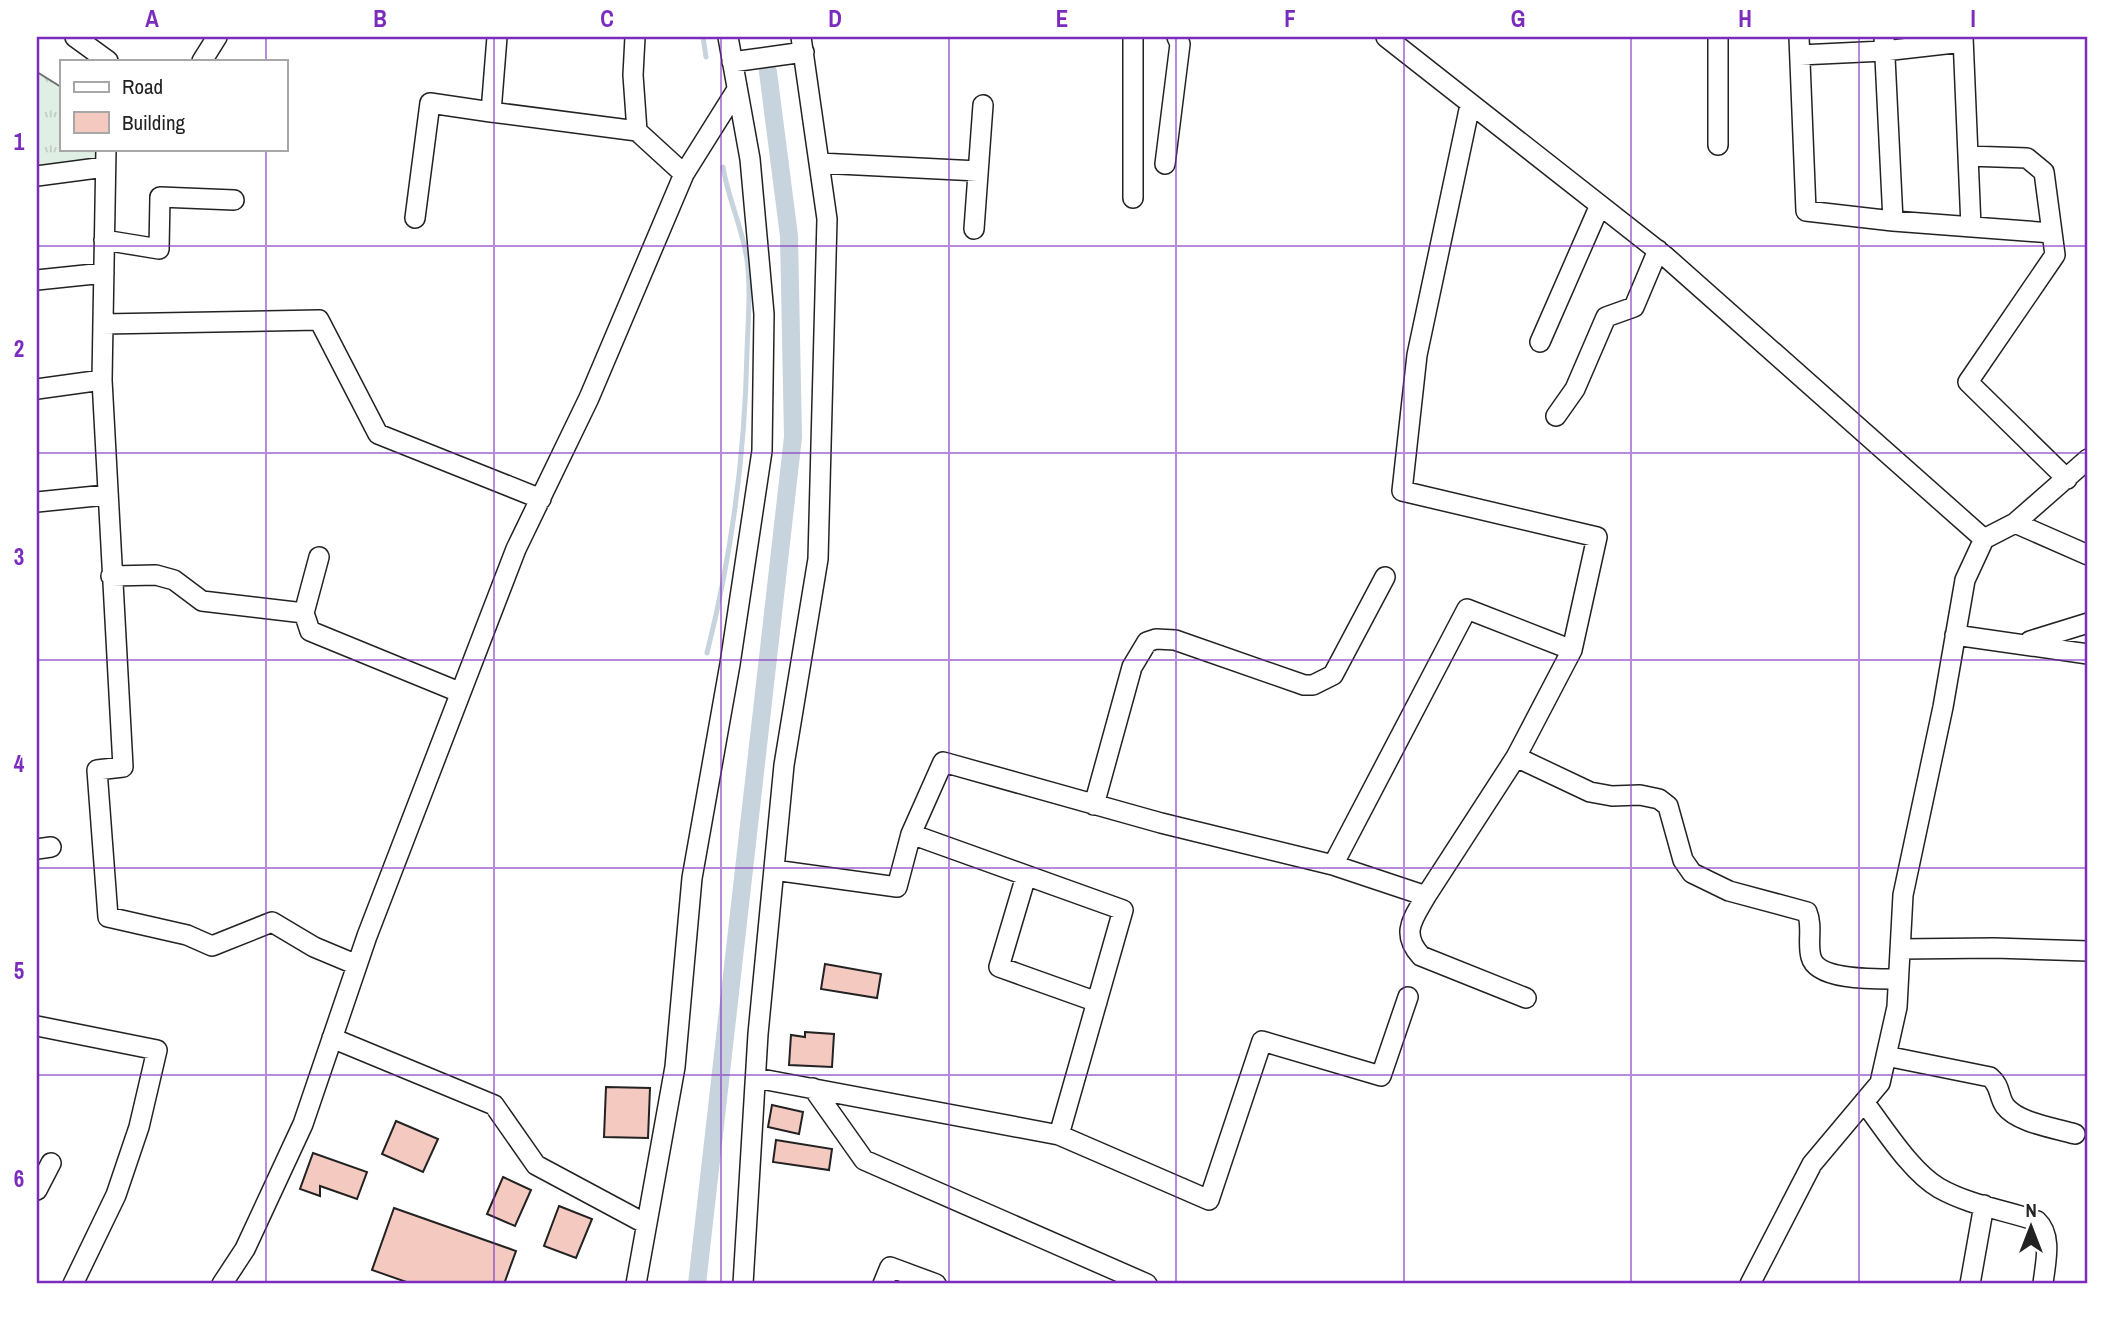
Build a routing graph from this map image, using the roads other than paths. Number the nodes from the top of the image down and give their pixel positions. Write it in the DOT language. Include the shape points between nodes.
graph roads {
  1 [pos="217,37"];
  2 [pos="496,37"];
  3 [pos="635,37"];
  4 [pos="728,37"];
  5 [pos="1133,37"];
  6 [pos="1177,37"];
  7 [pos="1386,37"];
  8 [pos="1718,37"];
  9 [pos="1963,39"];
  10 [pos="85,40"];
  11 [pos="1884,44"];
  12 [pos="803,45"];
  13 [pos="1800,46"];
  14 [pos="107,60"];
  15 [pos="203,60"];
  16 [pos="732,62"];
  17 [pos="736,91"];
  18 [pos="983,105"];
  19 [pos="1470,105"];
  20 [pos="491,112"];
  21 [pos="637,131"];
  22 [pos="1718,145"];
  23 [pos="1968,156"];
  24 [pos="106,158"];
  25 [pos="819,163"];
  26 [pos="1165,164"];
  27 [pos="978,171"];
  28 [pos="684,174"];
  29 [pos="37,176"];
  30 [pos="1133,198"];
  31 [pos="234,200"];
  32 [pos="1600,205"];
  33 [pos="415,218"];
  34 [pos="1893,221"];
  35 [pos="1971,227"];
  36 [pos="974,229"];
  37 [pos="2052,233"];
  38 [pos="104,240"];
  39 [pos="1658,250"];
  40 [pos="104,273"];
  41 [pos="37,280"];
  42 [pos="103,324"];
  43 [pos="1540,342"];
  44 [pos="102,380"];
  45 [pos="37,389"];
  46 [pos="1556,416"];
  47 [pos="2088,459"];
  48 [pos="2067,479"];
  49 [pos="106,495"];
  50 [pos="541,499"];
  51 [pos="37,502"];
  52 [pos="2015,523"];
  53 [pos="1984,539"];
  54 [pos="2088,555"];
  55 [pos="319,557"];
  56 [pos="111,576"];
  57 [pos="1385,578"];
  58 [pos="304,613"];
  59 [pos="2088,623"];
  60 [pos="1955,635"];
  61 [pos="2022,644"];
  62 [pos="1572,650"];
  63 [pos="2088,654"];
  64 [pos="459,692"];
  65 [pos="1516,757"];
  66 [pos="1094,805"];
  67 [pos="911,834"];
  68 [pos="1333,864"];
  69 [pos="774,870"];
  70 [pos="1026,876"];
  71 [pos="1426,896"];
  72 [pos="1900,949"];
  73 [pos="2088,951"];
  74 [pos="357,965"];
  75 [pos="1898,979"];
  76 [pos="1408,997"];
  77 [pos="1526,998"];
  78 [pos="1097,1002"];
  79 [pos="37,1026"];
  80 [pos="332,1038"];
  81 [pos="1886,1056"];
  82 [pos="756,1077"];
  83 [pos="813,1088"];
  84 [pos="1864,1102"];
  85 [pos="2076,1134"];
  86 [pos="1059,1135"];
  87 [pos="51,1163"];
  88 [pos="37,1190"];
  89 [pos="1984,1205"];
  90 [pos="646,1224"];
  91 [pos="228,1283"];
  92 [pos="73,1284"];
  93 [pos="636,1284"];
  94 [pos="743,1284"];
  95 [pos="883,1284"];
  96 [pos="936,1284"];
  97 [pos="1147,1284"];
  98 [pos="1750,1284"];
  99 [pos="1970,1284"];
  100 [pos="2043,1284"];
  1 -- 15 [label="street"];
  2 -- 20 [label="street"];
  3 -- 21 [label="street"];
  4 -- 16 [label="street"];
  5 -- 30 [label="street"];
  6 -- 26 [label="street" via="1180,44"];
  7 -- 19 [label="street"];
  8 -- 22 [label="street"];
  9 -- 11 [label="street"];
  9 -- 23 [label="street"];
  10 -- 14 [label="street"];
  11 -- 13 [label="street"];
  11 -- 34 [label="street"];
  12 -- 16 [label="street" via="781,54"];
  12 -- 25 [label="street"];
  13 -- 34 [label="street" via="1806,211"];
  16 -- 17 [label="street"];
  17 -- 28 [label="street"];
  17 -- 90 [label="street" via="750,159 764,314 762,451 692,878 675,1068"];
  18 -- 27 [label="street"];
  19 -- 32 [label="street"];
  19 -- 62 [label="street" via="1417,355 1402,491 1597,537"];
  20 -- 21 [label="street"];
  20 -- 33 [label="street" via="430,103"];
  21 -- 28 [label="street"];
  23 -- 35 [label="street"];
  23 -- 37 [label="street" via="2027,158 2044,172"];
  24 -- 29 [label="street"];
  24 -- 38 [label="street"];
  25 -- 27 [label="street"];
  25 -- 69 [label="street" via="827,219 818,559 784,765"];
  27 -- 36 [label="street"];
  28 -- 50 [label="street"];
  31 -- 38 [label="street" via="160,197 159,249"];
  32 -- 39 [label="street"];
  32 -- 43 [label="street"];
  34 -- 35 [label="street"];
  35 -- 37 [label="street"];
  37 -- 48 [label="street" via="2055,255 1968,382"];
  38 -- 40 [label="street"];
  39 -- 46 [label="street" via="1633,307 1606,317 1575,389"];
  39 -- 53 [label="street"];
  40 -- 41 [label="street"];
  40 -- 42 [label="street"];
  42 -- 44 [label="street"];
  42 -- 50 [label="street" via="319,320 378,434"];
  44 -- 45 [label="street"];
  44 -- 49 [label="street"];
  47 -- 48 [label="street"];
  48 -- 52 [label="street"];
  49 -- 51 [label="street"];
  49 -- 56 [label="street"];
  50 -- 64 [label="street"];
  52 -- 53 [label="street"];
  52 -- 54 [label="street"];
  53 -- 60 [label="street" via="1965,580"];
  55 -- 58 [label="street"];
  56 -- 58 [label="street" via="156,575 174,580 202,601"];
  56 -- 74 [label="street" via="123,767 97,771 108,916 187,935 212,946 272,922"];
  57 -- 66 [label="street" via="1333,675 1313,685 1175,640 1147,642 1132,667"];
  58 -- 64 [label="street" via="310,631"];
  59 -- 61 [label="street"];
  60 -- 61 [label="street"];
  60 -- 72 [label="street" via="1903,895"];
  61 -- 63 [label="street"];
  62 -- 65 [label="street"];
  62 -- 68 [label="street" via="1467,610"];
  64 -- 74 [label="street"];
  65 -- 71 [label="street"];
  65 -- 75 [label="street" via="1590,792 1659,799 1668,806 1683,860 1692,873 1729,891 1807,912 1811,956 1819,969"];
  66 -- 67 [label="street" via="943,762"];
  66 -- 68 [label="street"];
  67 -- 69 [label="street" via="897,887"];
  67 -- 70 [label="street"];
  68 -- 71 [label="street"];
  69 -- 82 [label="street"];
  70 -- 78 [label="street" via="1123,910"];
  70 -- 78 [label="street" via="999,967"];
  71 -- 77 [label="street" via="1409,934 1411,945 1421,956"];
  72 -- 73 [label="street"];
  72 -- 75 [label="street"];
  74 -- 80 [label="street"];
  75 -- 81 [label="street"];
  76 -- 86 [label="street" via="1381,1076 1262,1041 1209,1200"];
  78 -- 86 [label="street"];
  79 -- 92 [label="street" via="157,1050 139,1127 116,1195"];
  80 -- 90 [label="street" via="494,1105 536,1165"];
  80 -- 91 [label="street" via="303,1124"];
  81 -- 84 [label="street" via="1880,1083"];
  81 -- 85 [label="street" via="1990,1077 1998,1083 2003,1103 2016,1115"];
  82 -- 83 [label="street"];
  82 -- 94 [label="street"];
  83 -- 86 [label="street"];
  83 -- 97 [label="street" via="864,1160"];
  84 -- 89 [label="street" via="1902,1153 1936,1187"];
  84 -- 98 [label="street" via="1812,1164"];
  87 -- 88 [label="street"];
  89 -- 99 [label="street"];
  89 -- 100 [label="street" via="2037,1221 2044,1228"];
  90 -- 93 [label="street"];
  95 -- 96 [label="street" via="890,1267"];
}
